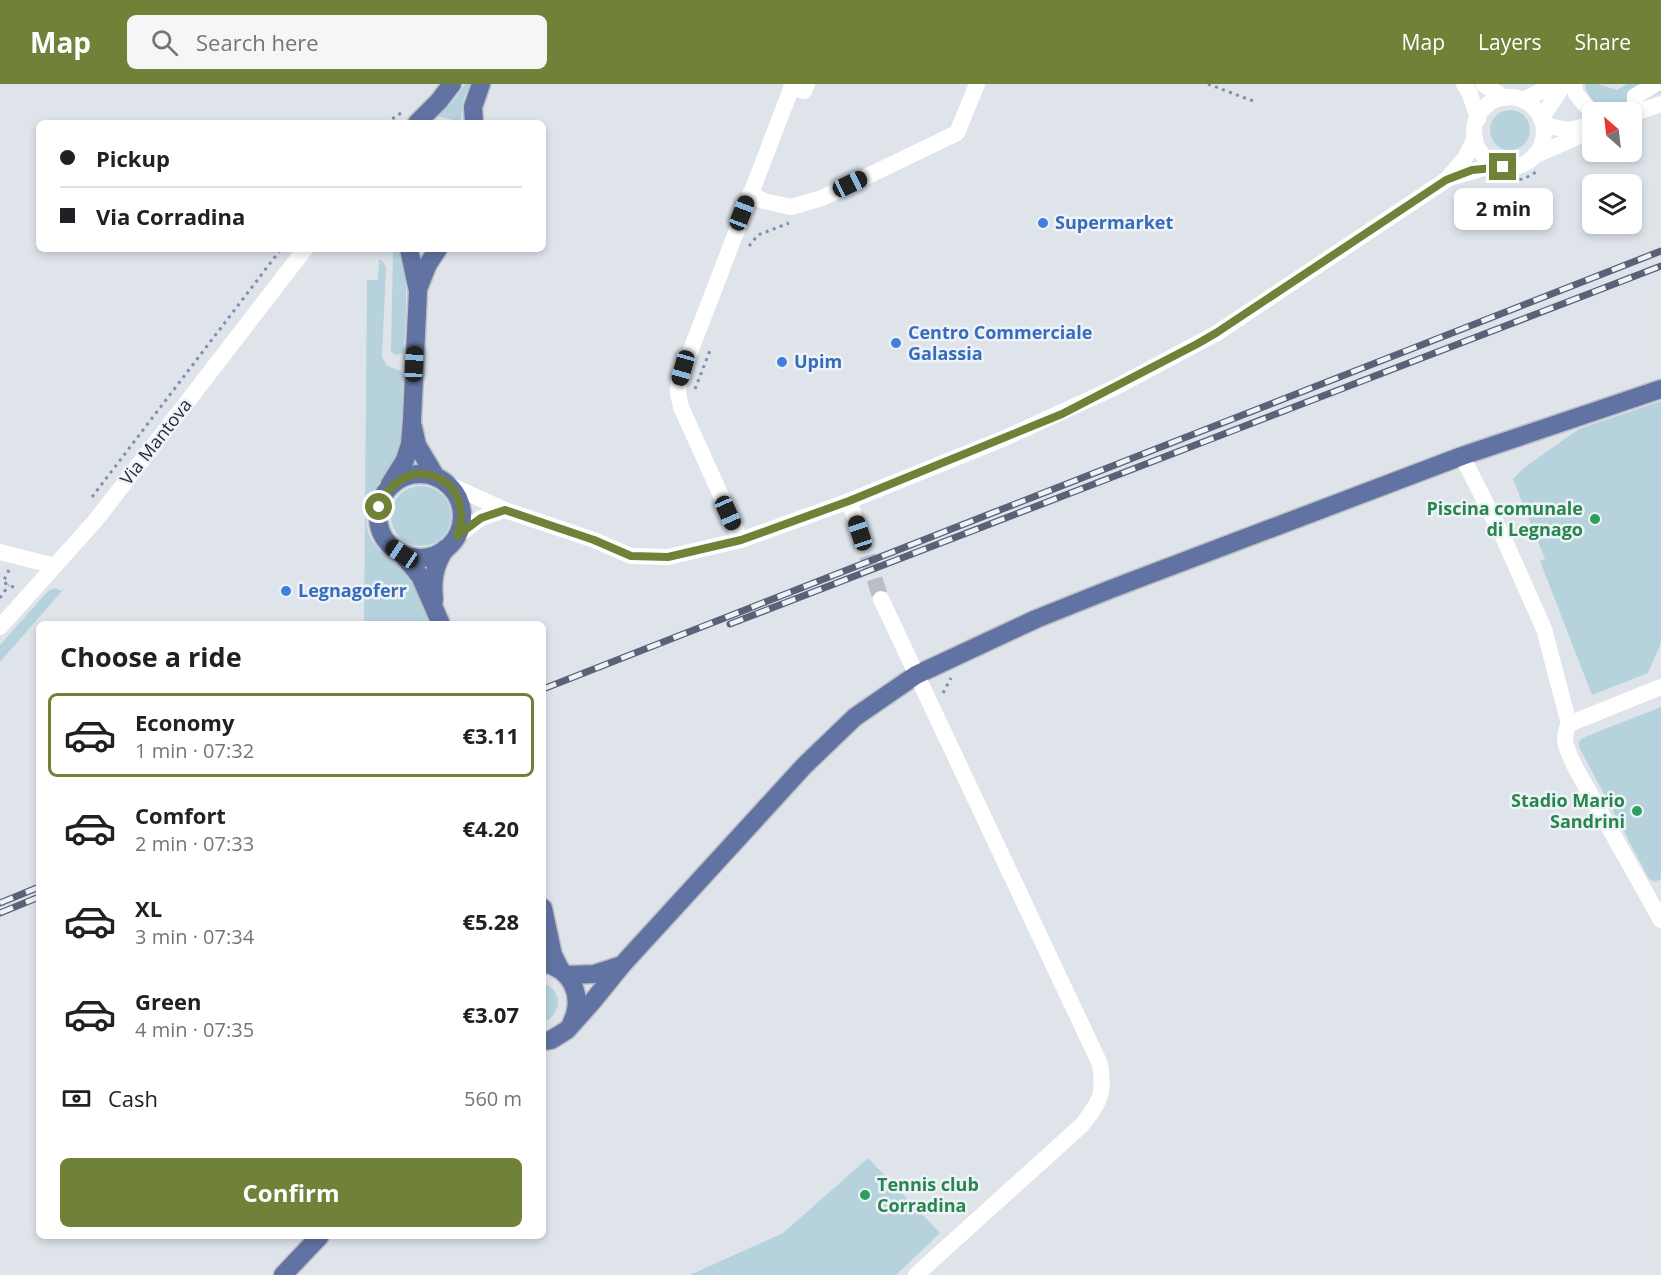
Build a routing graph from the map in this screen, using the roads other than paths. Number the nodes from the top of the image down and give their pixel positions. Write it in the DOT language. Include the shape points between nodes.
graph roads {
  1 [pos="452,84"];
  2 [pos="481,84"];
  3 [pos="977,84"];
  4 [pos="1464,84"];
  5 [pos="1483,84"];
  6 [pos="1556,84"];
  7 [pos="1564,84"];
  8 [pos="1574,84"];
  9 [pos="1656,84"];
  10 [pos="797,85"];
  11 [pos="1505,98"];
  12 [pos="1523,100"];
  13 [pos="1583,102"];
  14 [pos="1634,102"];
  15 [pos="1661,104"];
  16 [pos="1642,111"];
  17 [pos="1478,119"];
  18 [pos="420,120"];
  19 [pos="474,120"];
  20 [pos="1543,122"];
  21 [pos="1582,127"];
  22 [pos="1582,137"];
  23 [pos="1475,138"];
  24 [pos="1539,162"];
  25 [pos="1506,174"];
  26 [pos="1446,180"];
  27 [pos="750,194"];
  28 [pos="302,252"];
  29 [pos="410,252"];
  30 [pos="436,252"];
  31 [pos="417,291"];
  32 [pos="1661,389"];
  33 [pos="412,420"];
  34 [pos="1462,456"];
  35 [pos="442,481"];
  36 [pos="384,494"];
  37 [pos="849,501"];
  38 [pos="505,510"];
  39 [pos="860,533"];
  40 [pos="741,540"];
  41 [pos="451,543"];
  42 [pos="0,552"];
  43 [pos="402,554"];
  44 [pos="55,566"];
  45 [pos="881,599"];
  46 [pos="438,617"];
  47 [pos="0,627"];
  48 [pos="916,675"];
  49 [pos="1661,687"];
  50 [pos="1569,724"];
  51 [pos="1659,916"];
  52 [pos="546,922"];
  53 [pos="622,965"];
  54 [pos="556,969"];
  55 [pos="572,1022"];
  56 [pos="546,1040"];
  57 [pos="317,1239"];
  58 [pos="283,1275"];
  59 [pos="916,1275"];
  1 -- 18 [label="main road"];
  2 -- 19 [label="main road" via="473,107"];
  3 -- 27 [label="street" via="957,133 822,198 791,207"];
  4 -- 17 [label="street"];
  5 -- 11 [label="street"];
  6 -- 12 [label="street"];
  7 -- 20 [label="street"];
  8 -- 13 [label="street"];
  9 -- 14 [label="street" via="1635,96"];
  10 -- 27 [label="street"];
  11 -- 12 [label="street"];
  11 -- 17 [label="street" via="1490,104"];
  12 -- 20 [label="street"];
  15 -- 16 [label="street"];
  17 -- 23 [label="street"];
  20 -- 21 [label="street" via="1568,130"];
  20 -- 24 [label="street"];
  22 -- 24 [label="street"];
  23 -- 25 [label="street" via="1486,158"];
  23 -- 26 [label="street" via="1465,158"];
  24 -- 25 [label="street" via="1513,167"];
  25 -- 26 [label="street" via="1472,170"];
  26 -- 37 [label="street" via="1197,344 1062,414"];
  27 -- 40 [label="street" via="683,368 678,393"];
  28 -- 44 [label="street, Via Mantova" via="96,520"];
  29 -- 31 [label="main road"];
  30 -- 31 [label="main road"];
  31 -- 33 [label="main road"];
  32 -- 34 [label="main road"];
  33 -- 35 [label="main road" via="417,445"];
  33 -- 36 [label="main road" via="405,460"];
  34 -- 48 [label="main road" via="1047,615"];
  34 -- 50 [label="street" via="1544,629"];
  35 -- 36 [label="main road" via="424,474 407,476"];
  35 -- 38 [label="street"];
  35 -- 41 [label="main road" via="457,495 462,509 461,523"];
  36 -- 43 [label="main road" via="379,507 380,528 391,546"];
  37 -- 39 [label="street"];
  37 -- 40 [label="street"];
  38 -- 40 [label="street" via="631,556 668,557"];
  38 -- 41 [label="street" via="481,518"];
  41 -- 43 [label="main road" via="436,555"];
  41 -- 46 [label="main road" via="438,560 433,578"];
  42 -- 44 [label="street"];
  43 -- 46 [label="main road" via="420,576"];
  44 -- 47 [label="street, Via Mantova"];
  45 -- 48 [label="street"];
  48 -- 53 [label="main road" via="855,717 805,765"];
  48 -- 59 [label="street" via="1100,1064 1103,1085 1098,1104 1082,1125"];
  49 -- 50 [label="street"];
  50 -- 51 [label="street" via="1565,740 1575,767"];
  52 -- 54 [label="main road"];
  53 -- 54 [label="main road" via="594,974"];
  53 -- 55 [label="main road"];
  54 -- 55 [label="main road" via="576,992"];
  55 -- 56 [label="main road" via="559,1036"];
  57 -- 58 [label="main road"];
}
